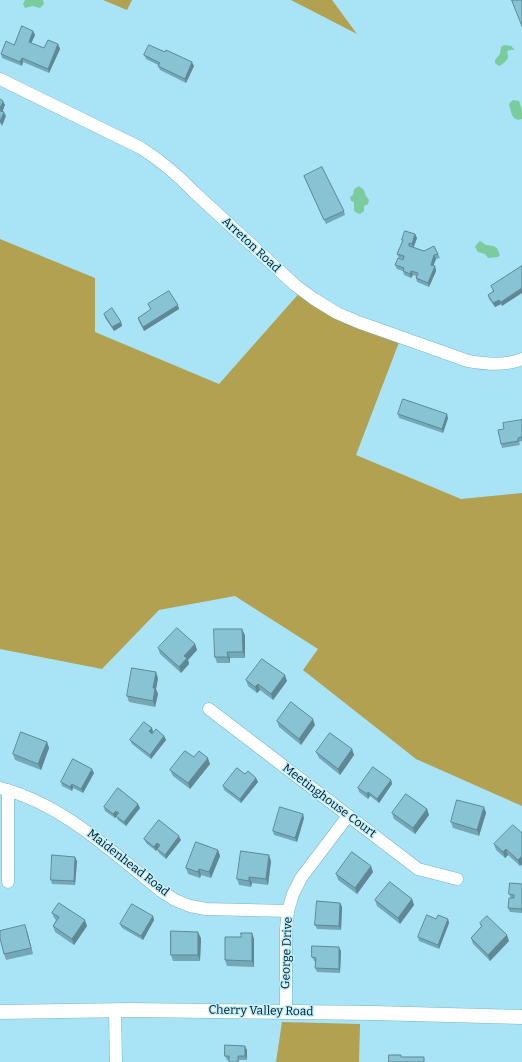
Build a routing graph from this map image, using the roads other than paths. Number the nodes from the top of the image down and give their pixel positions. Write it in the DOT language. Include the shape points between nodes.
graph roads {
  1 [pos="0,79"];
  2 [pos="522,360"];
  3 [pos="209,709"];
  4 [pos="4,789"];
  5 [pos="348,816"];
  6 [pos="457,878"];
  7 [pos="8,882"];
  8 [pos="288,912"];
  9 [pos="115,1010"];
  10 [pos="0,1012"];
  11 [pos="286,1012"];
  12 [pos="522,1017"];
  13 [pos="116,1062"];
  1 -- 2 [label="street, Arreton Road" via="141,148 163,162 295,286 337,313 468,360 485,364"];
  3 -- 5 [label="street, Meetinghouse Court"];
  4 -- 7 [label="street"];
  4 -- 8 [label="street, Maidenhead Road" via="36,800 74,822 175,900 206,909"];
  5 -- 6 [label="street, Meetinghouse Court" via="418,869"];
  5 -- 8 [label="street, George Drive" via="301,878"];
  8 -- 11 [label="street, George Drive"];
  9 -- 10 [label="street, Cherry Valley Road"];
  9 -- 11 [label="street, Cherry Valley Road"];
  9 -- 13 [label="street"];
  11 -- 12 [label="street, Cherry Valley Road"];
}
